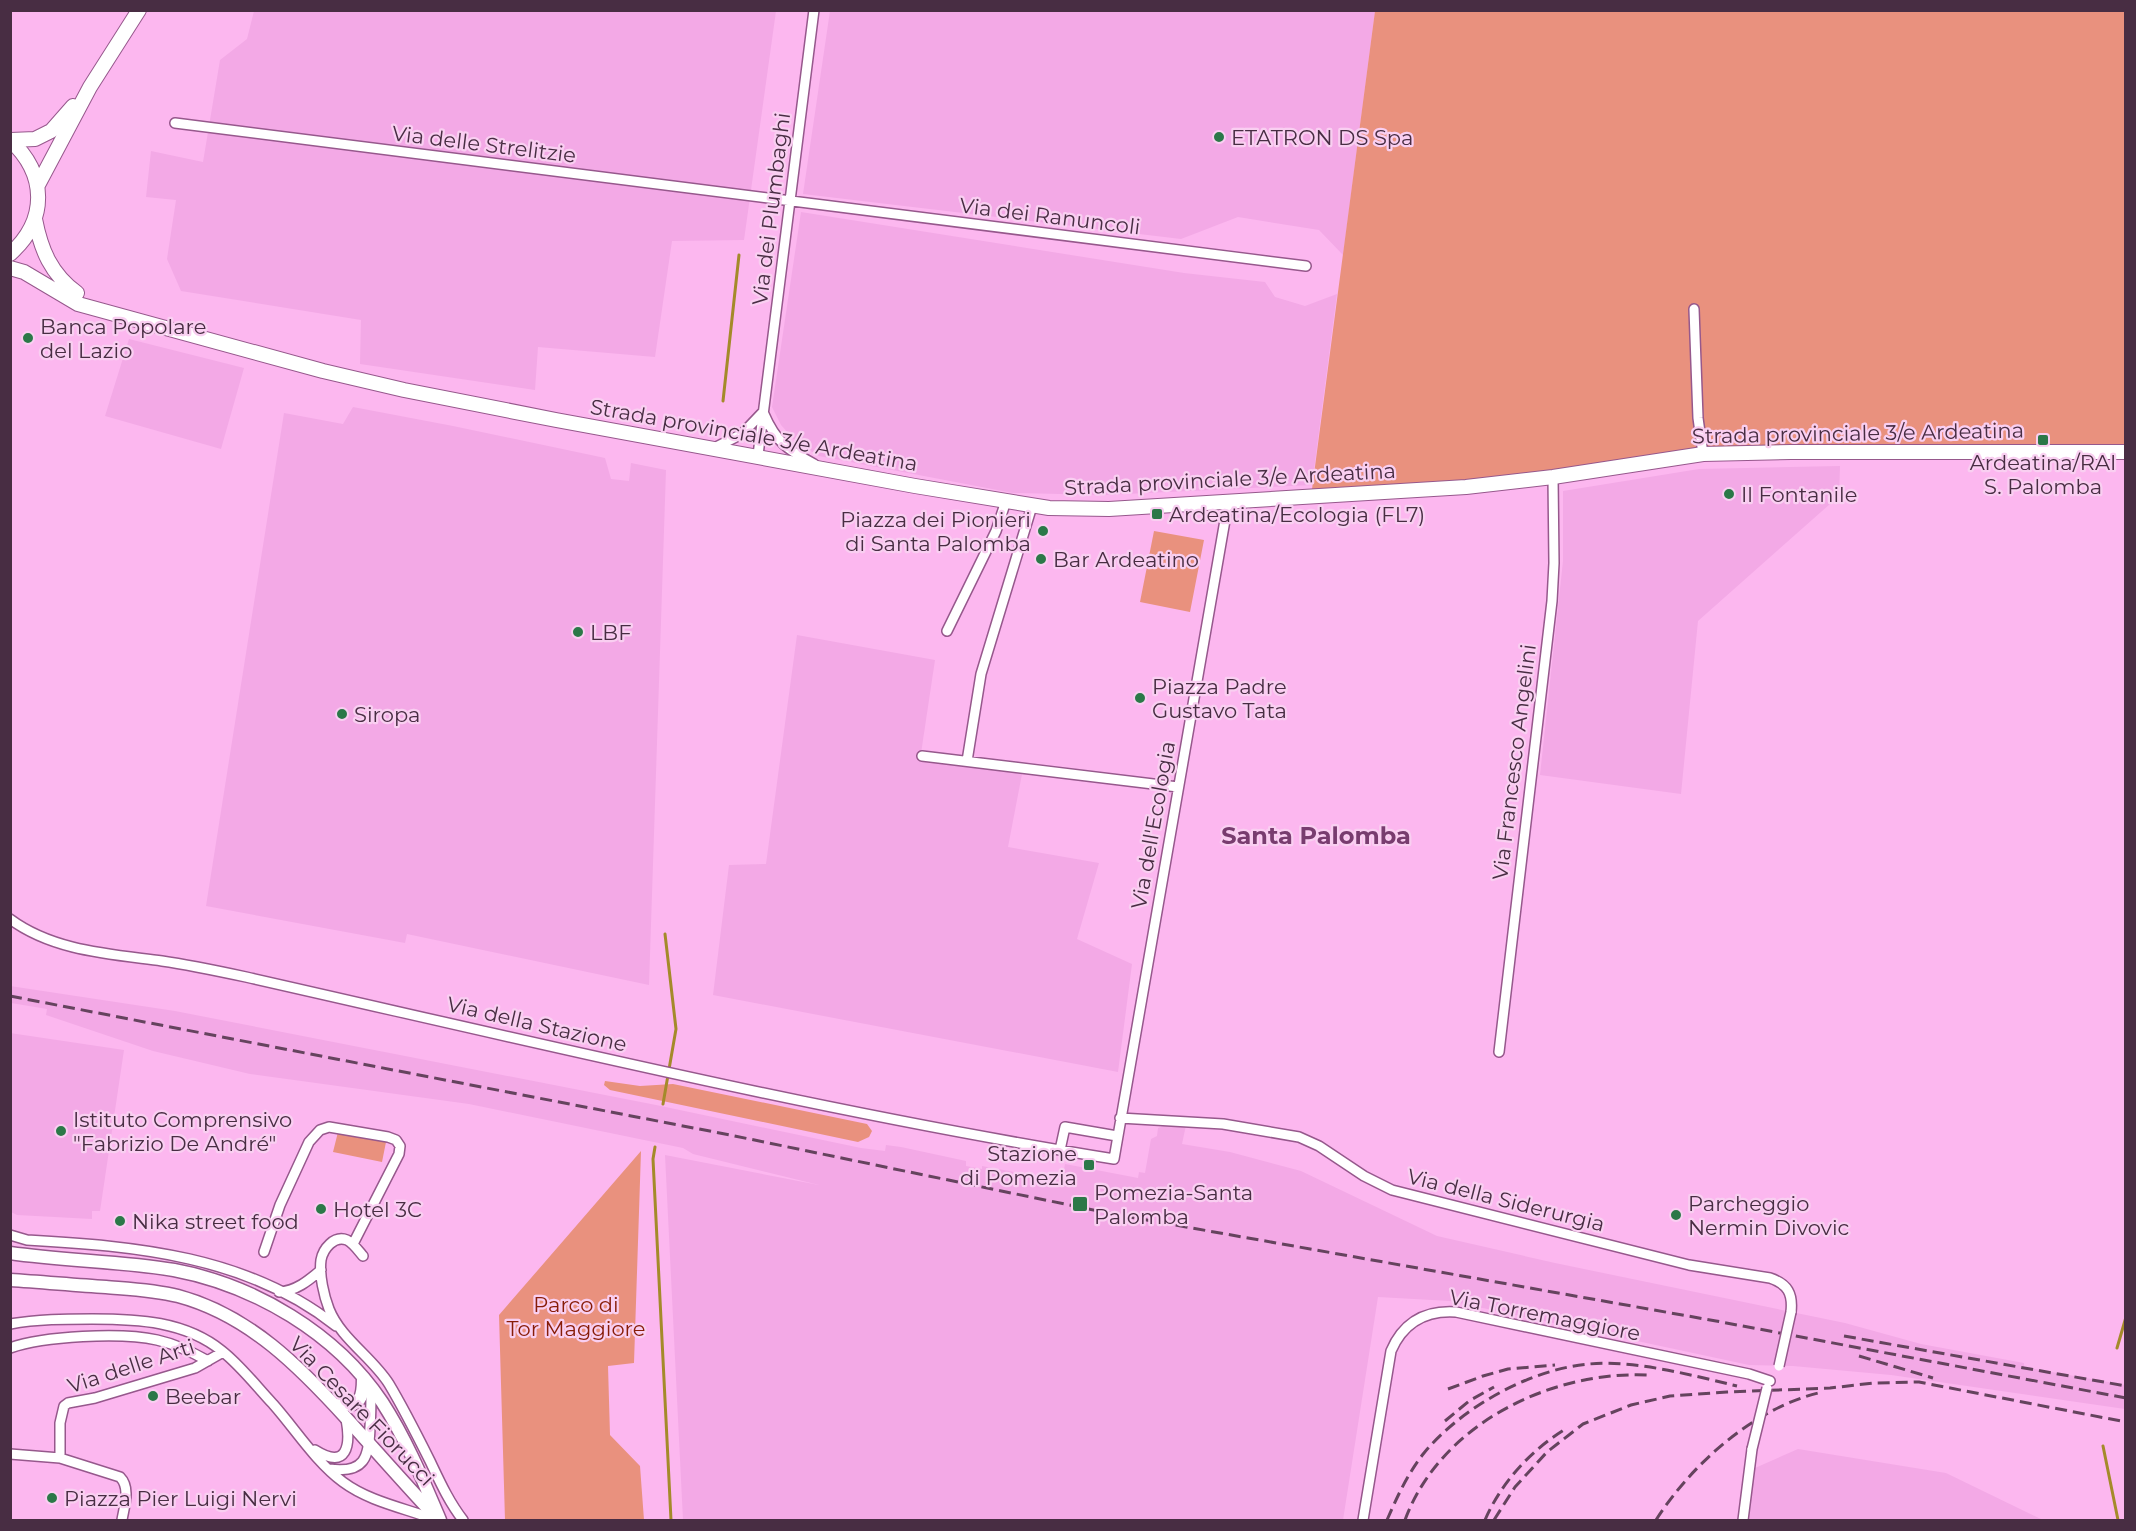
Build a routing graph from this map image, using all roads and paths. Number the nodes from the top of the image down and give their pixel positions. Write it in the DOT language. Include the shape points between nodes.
graph roads {
  1 [pos="139,10"];
  2 [pos="814,10"];
  3 [pos="90,87"];
  4 [pos="175,123"];
  5 [pos="11,140"];
  6 [pos="38,185"];
  7 [pos="790,201"];
  8 [pos="35,219"];
  9 [pos="10,254"];
  10 [pos="1306,266"];
  11 [pos="10,268"];
  12 [pos="1694,309"];
  13 [pos="103,312"];
  14 [pos="763,412"];
  15 [pos="714,448"];
  16 [pos="2126,452"];
  17 [pos="1703,454"];
  18 [pos="758,455"];
  19 [pos="821,468"];
  20 [pos="1553,477"];
  21 [pos="1006,501"];
  22 [pos="1228,503"];
  23 [pos="1032,506"];
  24 [pos="947,631"];
  25 [pos="922,756"];
  26 [pos="967,761"];
  27 [pos="1178,788"];
  28 [pos="10,918"];
  29 [pos="1499,1052"];
  30 [pos="1120,1118"];
  31 [pos="1118,1136"];
  32 [pos="1060,1150"];
  33 [pos="10,1235"];
  34 [pos="68,1243"];
  35 [pos="353,1244"];
  36 [pos="10,1252"];
  37 [pos="264,1252"];
  38 [pos="363,1256"];
  39 [pos="68,1260"];
  40 [pos="198,1260"];
  41 [pos="321,1270"];
  42 [pos="194,1275"];
  43 [pos="10,1280"];
  44 [pos="279,1292"];
  45 [pos="320,1315"];
  46 [pos="10,1324"];
  47 [pos="310,1330"];
  48 [pos="343,1332"];
  49 [pos="10,1348"];
  50 [pos="223,1352"];
  51 [pos="208,1361"];
  52 [pos="367,1383"];
  53 [pos="1769,1385"];
  54 [pos="335,1405"];
  55 [pos="346,1419"];
  56 [pos="305,1444"];
  57 [pos="370,1444"];
  58 [pos="10,1454"];
  59 [pos="60,1458"];
  60 [pos="329,1469"];
  61 [pos="122,1521"];
  62 [pos="438,1521"];
  63 [pos="463,1521"];
  64 [pos="1363,1521"];
  65 [pos="1743,1521"];
  1 -- 3 [label="main road"];
  2 -- 7 [label="street, Via dei Plumbaghi"];
  3 -- 5 [label="main road" via="51,131 35,139"];
  3 -- 6 [label="main road"];
  4 -- 7 [label="street, Via delle Strelitzie"];
  5 -- 6 [label="main road" via="28,160"];
  6 -- 8 [label="main road"];
  7 -- 10 [label="street, Via dei Ranuncoli"];
  7 -- 14 [label="street, Via dei Plumbaghi"];
  8 -- 9 [label="main road" via="29,233"];
  8 -- 13 [label="main road" via="51,268 69,288"];
  11 -- 13 [label="main road, Strada provinciale 3/e Ardeatina" via="24,272 78,304"];
  12 -- 17 [label="street"];
  13 -- 15 [label="main road, Strada provinciale 3/e Ardeatina" via="392,387"];
  14 -- 15 [label="street" via="742,434"];
  14 -- 18 [label="street, Via dei Plumbaghi"];
  14 -- 19 [label="street" via="779,441"];
  15 -- 18 [label="main road, Strada provinciale 3/e Ardeatina"];
  16 -- 17 [label="main road, Strada provinciale 3/e Ardeatina"];
  17 -- 20 [label="main road, Strada provinciale 3/e Ardeatina"];
  18 -- 19 [label="main road, Strada provinciale 3/e Ardeatina"];
  19 -- 21 [label="main road, Strada provinciale 3/e Ardeatina"];
  20 -- 22 [label="main road, Strada provinciale 3/e Ardeatina" via="1466,487"];
  20 -- 29 [label="street, Via Francesco Angelini" via="1552,600"];
  21 -- 23 [label="main road, Strada provinciale 3/e Ardeatina"];
  21 -- 24 [label="street" via="996,531"];
  22 -- 23 [label="main road, Strada provinciale 3/e Ardeatina" via="1109,509"];
  22 -- 27 [label="street, Via dell'Ecologia"];
  23 -- 26 [label="street" via="983,666"];
  25 -- 26 [label="street"];
  26 -- 27 [label="street"];
  27 -- 30 [label="street, Via dell'Ecologia"];
  28 -- 32 [label="street, Via della Stazione" via="43,937 84,950 208,969 817,1105"];
  30 -- 31 [label="street"];
  30 -- 53 [label="street, Via della Siderurgia, bridge" via="1223,1124 1299,1137 1392,1190 1689,1265 1770,1278 1782,1284 1792,1298 1779,1366"];
  31 -- 32 [label="street" via="1065,1127"];
  31 -- 32 [label="street, Via della Stazione" via="1114,1159"];
  33 -- 34 [label="street"];
  34 -- 39 [label="street"];
  34 -- 40 [label="street"];
  35 -- 37 [label="street" via="400,1146 388,1137 329,1127 309,1142"];
  35 -- 38 [label="street"];
  35 -- 41 [label="street" via="339,1239 330,1244 322,1255"];
  36 -- 39 [label="street, Via Cesare Fiorucci"];
  39 -- 42 [label="street, Via Cesare Fiorucci"];
  40 -- 42 [label="street"];
  40 -- 44 [label="street" via="245,1275"];
  41 -- 44 [label="street" via="297,1288"];
  41 -- 48 [label="street" via="329,1310"];
  42 -- 47 [label="street, Via Cesare Fiorucci" via="261,1299"];
  43 -- 54 [label="street, Via Cesare Fiorucci" via="142,1290 188,1300 259,1335"];
  44 -- 45 [label="street"];
  45 -- 47 [label="street"];
  45 -- 48 [label="street"];
  46 -- 50 [label="street, Via delle Arti" via="65,1319 154,1321 188,1332"];
  47 -- 52 [label="street, Via Cesare Fiorucci"];
  48 -- 63 [label="street" via="388,1382"];
  49 -- 51 [label="street" via="48,1339 131,1337 159,1341"];
  50 -- 51 [label="street, Via delle Arti"];
  50 -- 56 [label="street, Via delle Arti"];
  51 -- 59 [label="street, Via delle Arti" via="68,1403 62,1412"];
  52 -- 54 [label="street" via="360,1399 352,1405"];
  52 -- 57 [label="street"];
  52 -- 62 [label="street, Via Cesare Fiorucci" via="411,1455"];
  53 -- 64 [label="street, Via Torremaggiore" via="1749,1374 1456,1312 1420,1317 1402,1332 1391,1351"];
  53 -- 65 [label="street, Via della Siderurgia, bridge" via="1752,1449"];
  54 -- 55 [label="street, Via Cesare Fiorucci"];
  55 -- 56 [label="street" via="349,1440 342,1455 326,1456"];
  55 -- 57 [label="street, Via Cesare Fiorucci"];
  56 -- 60 [label="street, Via delle Arti"];
  57 -- 60 [label="street" via="367,1456 356,1466"];
  57 -- 62 [label="street, Via Cesare Fiorucci"];
  58 -- 59 [label="street"];
  59 -- 61 [label="street" via="122,1478 126,1488"];
  60 -- 62 [label="street, Via delle Arti" via="365,1495"];
}
